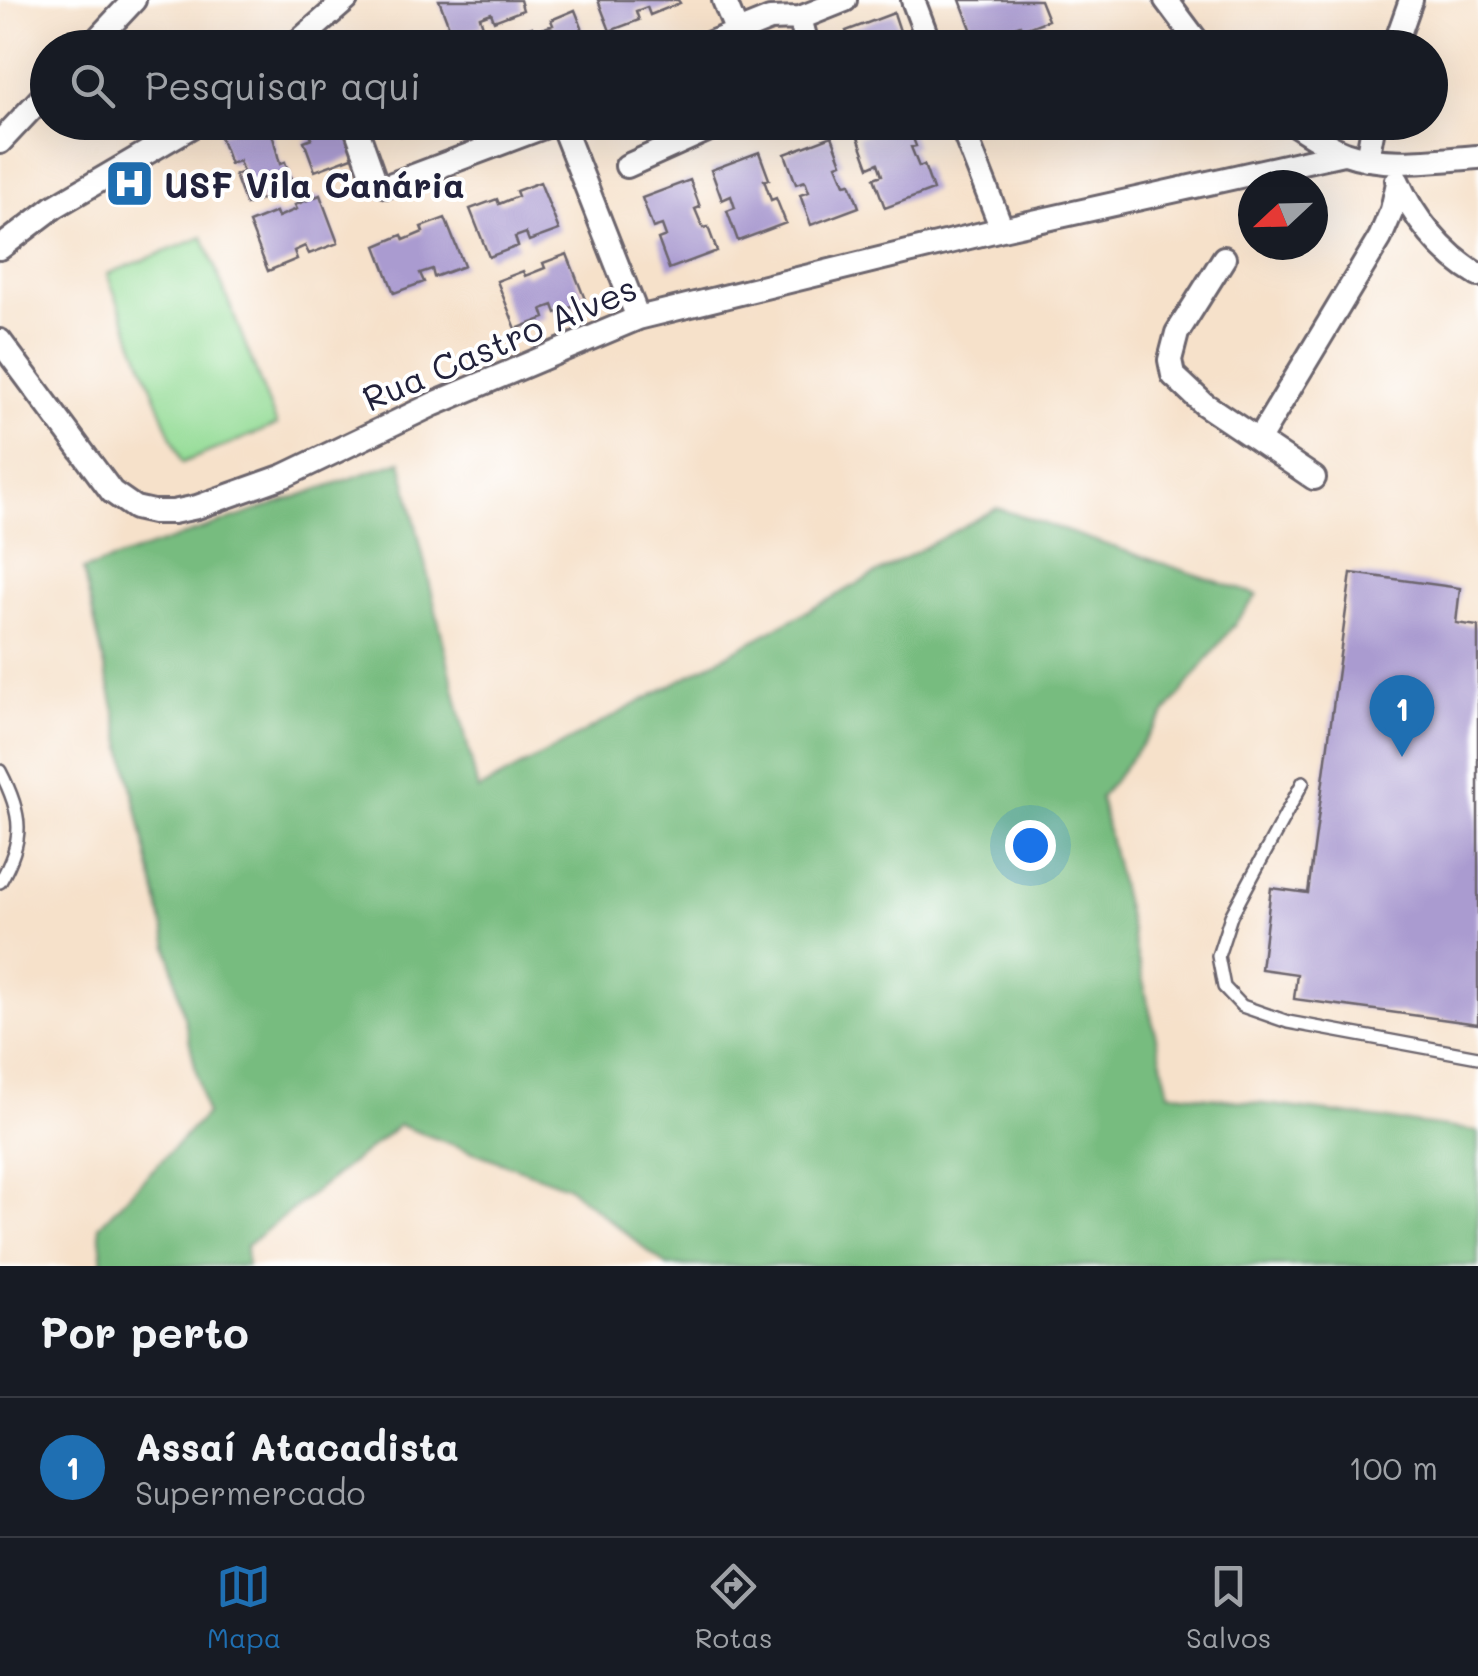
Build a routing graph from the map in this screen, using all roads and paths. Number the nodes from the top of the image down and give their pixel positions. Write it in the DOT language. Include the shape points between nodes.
graph roads {
  1 [pos="134,0"];
  2 [pos="346,0"];
  3 [pos="724,0"];
  4 [pos="845,0"];
  5 [pos="912,0"];
  6 [pos="1166,0"];
  7 [pos="1411,0"];
  8 [pos="800,18"];
  9 [pos="106,30"];
  10 [pos="311,30"];
  11 [pos="736,30"];
  12 [pos="743,30"];
  13 [pos="803,30"];
  14 [pos="924,30"];
  15 [pos="1188,30"];
  16 [pos="1400,30"];
  17 [pos="30,111"];
  18 [pos="168,140"];
  19 [pos="360,140"];
  20 [pos="510,140"];
  21 [pos="566,140"];
  22 [pos="685,140"];
  23 [pos="967,140"];
  24 [pos="1322,140"];
  25 [pos="1371,140"];
  26 [pos="0,142"];
  27 [pos="1343,152"];
  28 [pos="1478,157"];
  29 [pos="1368,158"];
  30 [pos="627,166"];
  31 [pos="1396,172"];
  32 [pos="1002,230"];
  33 [pos="0,248"];
  34 [pos="1224,258"];
  35 [pos="1478,275"];
  36 [pos="638,318"];
  37 [pos="0,342"];
  38 [pos="1259,439"];
  39 [pos="1314,478"];
  40 [pos="0,771"];
  41 [pos="1303,782"];
  42 [pos="0,882"];
  43 [pos="1478,1057"];
  1 -- 9 [label="street"];
  2 -- 10 [label="street"];
  3 -- 11 [label="street"];
  4 -- 8 [label="street"];
  5 -- 14 [label="street"];
  6 -- 15 [label="street"];
  7 -- 16 [label="street"];
  8 -- 12 [label="street" via="780,17"];
  8 -- 13 [label="street"];
  17 -- 26 [label="street"];
  18 -- 33 [label="street" via="54,207"];
  19 -- 20 [label="street" via="375,181 386,186"];
  21 -- 36 [label="street"];
  22 -- 30 [label="street"];
  23 -- 32 [label="street"];
  24 -- 27 [label="street"];
  25 -- 29 [label="street"];
  27 -- 29 [label="street"];
  27 -- 32 [label="street, Rua Castro Alves"];
  28 -- 31 [label="street"];
  29 -- 31 [label="street"];
  31 -- 35 [label="street" via="1419,219"];
  31 -- 38 [label="street" via="1392,210 1380,238"];
  32 -- 36 [label="street, Rua Castro Alves"];
  34 -- 38 [label="street" via="1177,333 1170,360 1180,385"];
  36 -- 37 [label="street, Rua Castro Alves" via="284,476 173,512 135,508 112,492"];
  38 -- 39 [label="street"];
  40 -- 42 [label="lane" via="16,803 19,843"];
  41 -- 43 [label="lane" via="1231,916 1218,956 1224,988 1242,1006 1288,1022"];
}
